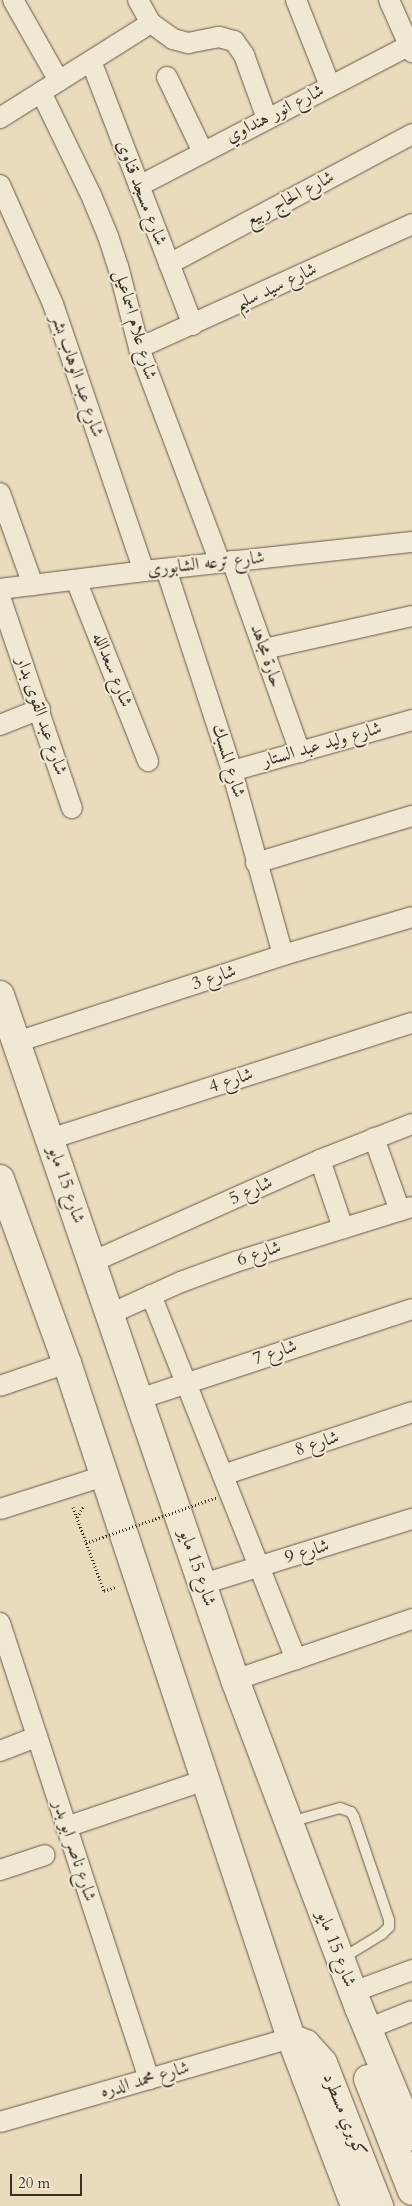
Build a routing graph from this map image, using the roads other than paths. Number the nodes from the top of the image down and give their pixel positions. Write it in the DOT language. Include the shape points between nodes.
graph roads {
  1 [pos="13,0"];
  2 [pos="138,0"];
  3 [pos="296,0"];
  4 [pos="389,0"];
  5 [pos="151,23"];
  6 [pos="411,47"];
  7 [pos="91,61"];
  8 [pos="167,77"];
  9 [pos="59,80"];
  10 [pos="330,86"];
  11 [pos="41,92"];
  12 [pos="0,118"];
  13 [pos="267,118"];
  14 [pos="412,134"];
  15 [pos="203,152"];
  16 [pos="0,185"];
  17 [pos="139,186"];
  18 [pos="412,224"];
  19 [pos="169,264"];
  20 [pos="193,325"];
  21 [pos="139,348"];
  22 [pos="0,493"];
  23 [pos="412,542"];
  24 [pos="226,562"];
  25 [pos="166,569"];
  26 [pos="144,571"];
  27 [pos="76,580"];
  28 [pos="33,585"];
  29 [pos="0,589"];
  30 [pos="0,597"];
  31 [pos="412,616"];
  32 [pos="264,649"];
  33 [pos="40,709"];
  34 [pos="412,720"];
  35 [pos="0,725"];
  36 [pos="300,752"];
  37 [pos="148,761"];
  38 [pos="232,771"];
  39 [pos="72,808"];
  40 [pos="412,816"];
  41 [pos="256,863"];
  42 [pos="412,918"];
  43 [pos="283,955"];
  44 [pos="0,994"];
  45 [pos="412,1023"];
  46 [pos="17,1042"];
  47 [pos="412,1124"];
  48 [pos="374,1138"];
  49 [pos="50,1140"];
  50 [pos="320,1160"];
  51 [pos="0,1179"];
  52 [pos="406,1209"];
  53 [pos="343,1228"];
  54 [pos="92,1262"];
  55 [pos="151,1296"];
  56 [pos="412,1309"];
  57 [pos="110,1314"];
  58 [pos="67,1363"];
  59 [pos="186,1382"];
  60 [pos="0,1386"];
  61 [pos="139,1399"];
  62 [pos="412,1412"];
  63 [pos="222,1475"];
  64 [pos="104,1476"];
  65 [pos="0,1509"];
  66 [pos="412,1519"];
  67 [pos="258,1568"];
  68 [pos="203,1584"];
  69 [pos="412,1619"];
  70 [pos="0,1623"];
  71 [pos="296,1658"];
  72 [pos="235,1680"];
  73 [pos="37,1738"];
  74 [pos="0,1751"];
  75 [pos="205,1780"];
  76 [pos="289,1822"];
  77 [pos="66,1827"];
  78 [pos="45,1855"];
  79 [pos="0,1870"];
  80 [pos="340,1960"];
  81 [pos="412,1970"];
  82 [pos="359,2010"];
  83 [pos="412,2012"];
  84 [pos="291,2038"];
  85 [pos="149,2079"];
  86 [pos="0,2122"];
  87 [pos="412,2136"];
  88 [pos="410,2187"];
  89 [pos="369,2199"];
  1 -- 9 [label="street"];
  2 -- 5 [label="street"];
  3 -- 10 [label="street"];
  4 -- 6 [label="street"];
  5 -- 7 [label="street"];
  5 -- 13 [label="street" via="173,39 188,44 219,37 234,41 244,55"];
  6 -- 10 [label="street, شارع انور هنداوي"];
  7 -- 9 [label="street"];
  7 -- 17 [label="street, شارع مسجد قناوى"];
  8 -- 15 [label="street"];
  9 -- 11 [label="street"];
  10 -- 13 [label="street, شارع انور هنداوي"];
  11 -- 12 [label="street"];
  11 -- 21 [label="street, شارع علام اسماعيل" via="108,236"];
  13 -- 15 [label="street, شارع انور هنداوي"];
  14 -- 19 [label="street, شارع الحاج ربيع"];
  15 -- 17 [label="street, شارع انور هنداوي"];
  16 -- 26 [label="street, شارع عبد الوهاب بشر" via="53,304"];
  17 -- 19 [label="street, شارع مسجد قناوى"];
  18 -- 20 [label="street, شارع سيد سليم"];
  19 -- 20 [label="street, شارع مسجد قناوى"];
  20 -- 21 [label="street, شارع سيد سليم"];
  21 -- 24 [label="street, شارع علام اسماعيل"];
  22 -- 28 [label="street"];
  23 -- 24 [label="street, شارع ترعه الشابورى"];
  24 -- 25 [label="street, شارع ترعه الشابورى"];
  24 -- 32 [label="street, حارة مجاهد"];
  25 -- 26 [label="street, شارع ترعه الشابورى"];
  25 -- 38 [label="street, شارع المسبك"];
  26 -- 27 [label="street, شارع ترعه الشابورى"];
  27 -- 28 [label="street, شارع ترعه الشابورى"];
  27 -- 37 [label="street, شارع سعدالله"];
  28 -- 29 [label="street, شارع ترعه الشابورى"];
  30 -- 33 [label="street, شارع عبد القوى بدار"];
  31 -- 32 [label="street"];
  32 -- 36 [label="street, حارة مجاهد"];
  33 -- 35 [label="street"];
  33 -- 39 [label="street, شارع عبد القوى بدار"];
  34 -- 36 [label="street, شارع وليد عبد الستار"];
  36 -- 38 [label="street, شارع وليد عبد الستار"];
  38 -- 41 [label="street, شارع المسبك"];
  40 -- 41 [label="street"];
  41 -- 43 [label="street, شارع المسبك"];
  42 -- 43 [label="street, شارع 3"];
  43 -- 46 [label="street, شارع 3"];
  44 -- 46 [label="main road, شارع 15 مايو"];
  45 -- 49 [label="street, شارع 4"];
  46 -- 49 [label="main road, شارع 15 مايو"];
  47 -- 48 [label="street, شارع 5"];
  48 -- 50 [label="street, شارع 5"];
  48 -- 52 [label="street"];
  49 -- 54 [label="main road, شارع 15 مايو"];
  50 -- 53 [label="street"];
  50 -- 54 [label="street, شارع 5"];
  51 -- 58 [label="main road"];
  52 -- 53 [label="street, شارع 6"];
  53 -- 55 [label="street, شارع 6" via="235,1262"];
  54 -- 57 [label="main road, شارع 15 مايو"];
  55 -- 57 [label="street, شارع 6"];
  55 -- 59 [label="street"];
  56 -- 59 [label="street, شارع 7"];
  57 -- 61 [label="main road, شارع 15 مايو"];
  58 -- 60 [label="street"];
  58 -- 64 [label="main road"];
  59 -- 61 [label="street, شارع 7"];
  59 -- 63 [label="street"];
  61 -- 68 [label="main road, شارع 15 مايو"];
  62 -- 63 [label="street, شارع 8"];
  63 -- 67 [label="street"];
  64 -- 65 [label="street"];
  64 -- 75 [label="main road"];
  66 -- 67 [label="street, شارع 9"];
  67 -- 68 [label="street, شارع 9"];
  67 -- 71 [label="street"];
  68 -- 72 [label="main road, شارع 15 مايو"];
  69 -- 71 [label="street"];
  70 -- 73 [label="street, شارع ناصر ابو بدر"];
  71 -- 72 [label="street"];
  72 -- 76 [label="main road, شارع 15 مايو"];
  73 -- 74 [label="street"];
  73 -- 77 [label="street, شارع ناصر ابو بدر"];
  75 -- 77 [label="street"];
  75 -- 84 [label="main road"];
  76 -- 80 [label="main road, شارع 15 مايو"];
  76 -- 80 [label="lane" via="340,1808 351,1812 354,1817 389,1920 382,1934"];
  77 -- 85 [label="street, شارع ناصر ابو بدر"];
  78 -- 79 [label="street"];
  80 -- 82 [label="main road, شارع 15 مايو"];
  81 -- 82 [label="street"];
  82 -- 83 [label="street"];
  82 -- 87 [label="main road, شارع 15 مايو"];
  82 -- 88 [label="main road, كوبري مسطرد" via="355,2019 355,2044"];
  84 -- 85 [label="street, شارع محمد الدره"];
  84 -- 89 [label="main road, كوبري مسطرد" via="306,2044 323,2063"];
  85 -- 86 [label="street, شارع محمد الدره"];
}
